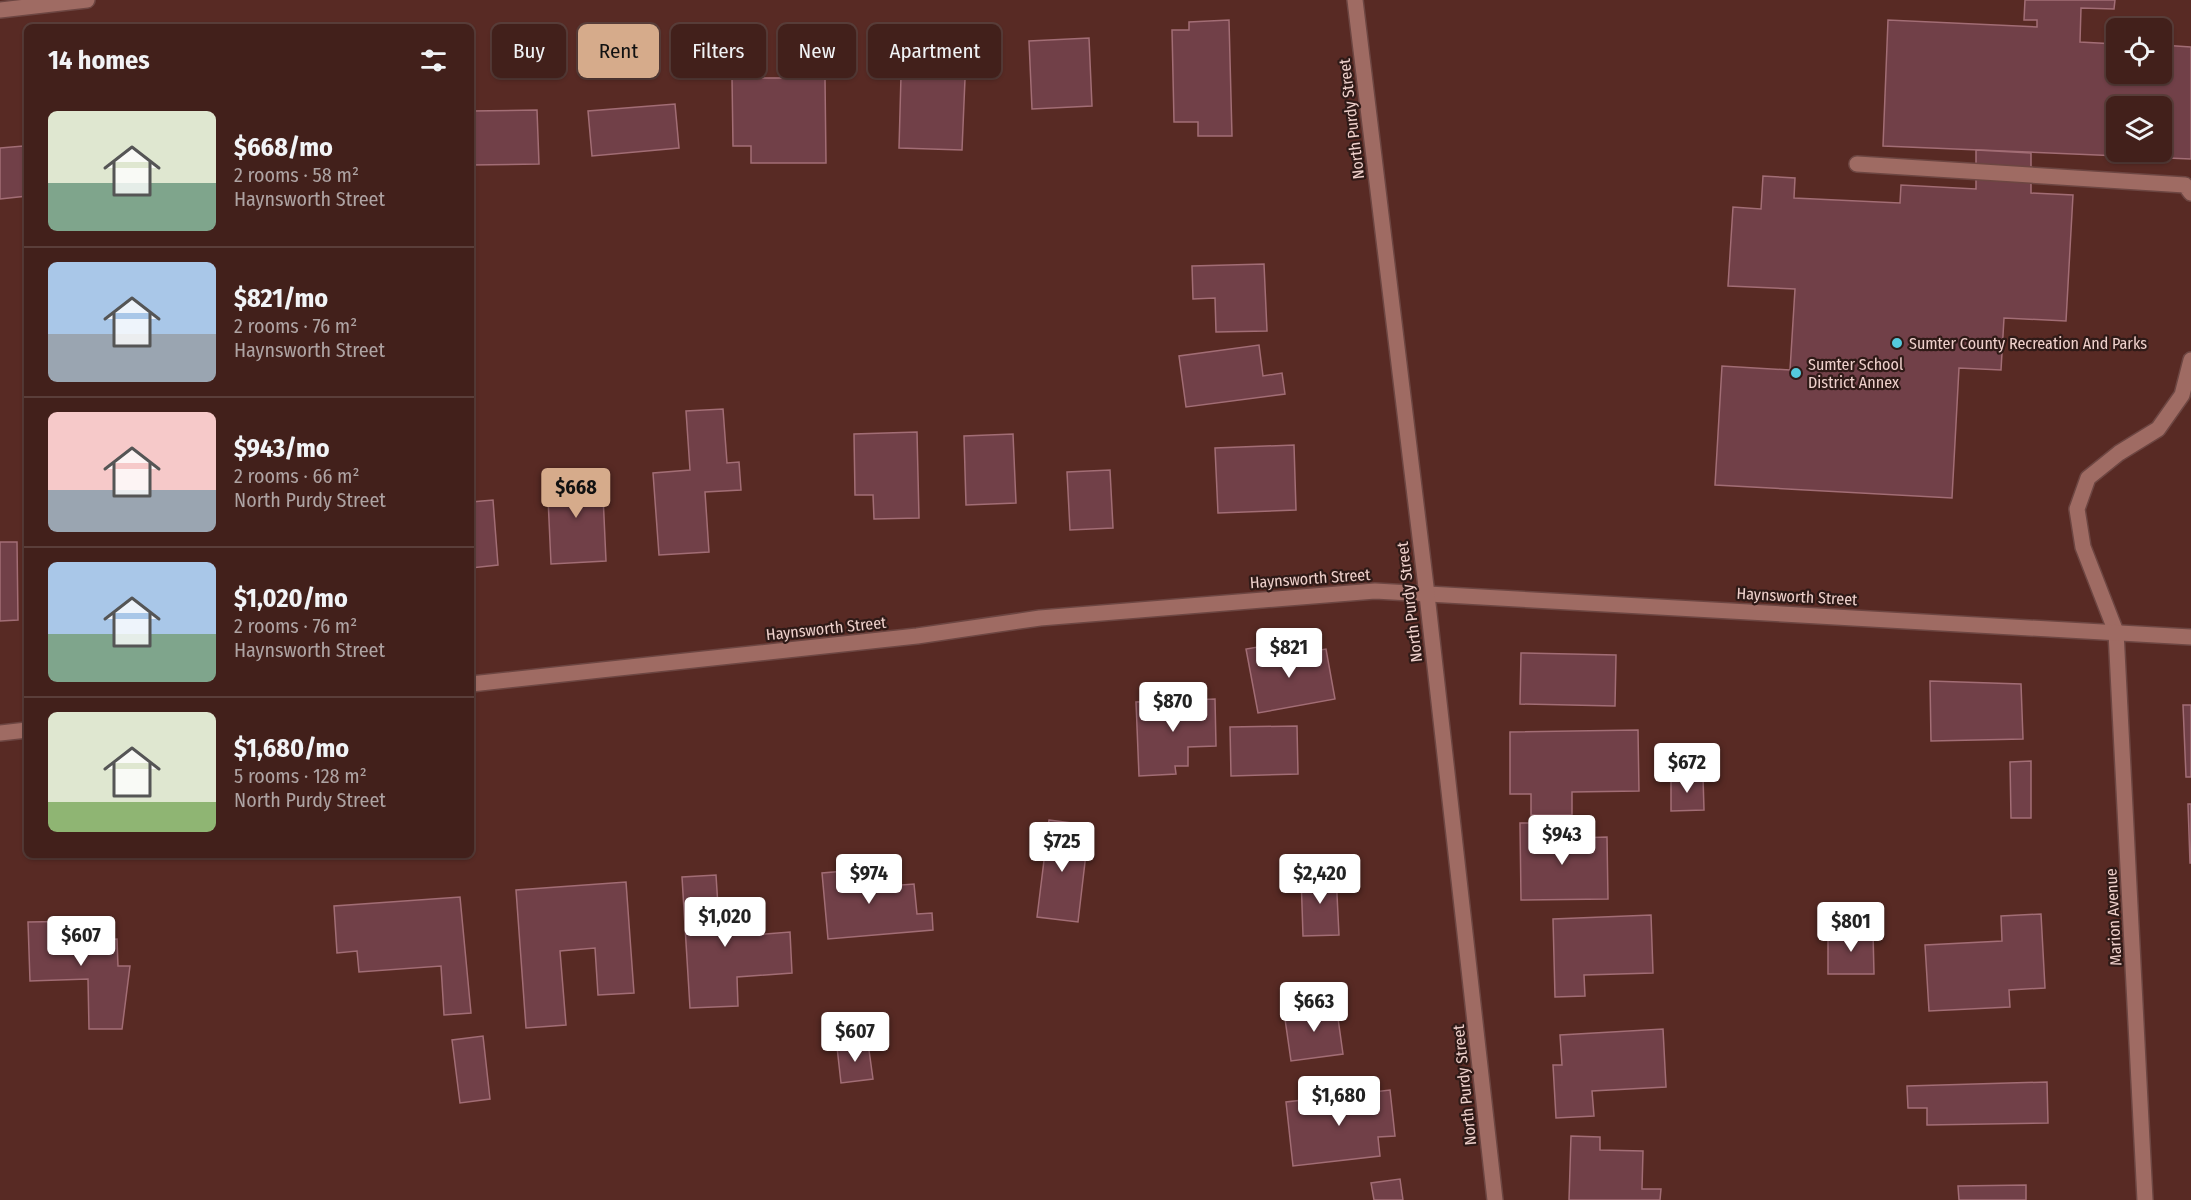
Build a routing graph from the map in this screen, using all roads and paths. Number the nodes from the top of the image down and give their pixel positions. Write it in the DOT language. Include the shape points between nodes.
graph roads {
  1 [pos="87,0"];
  2 [pos="1355,0"];
  3 [pos="0,10"];
  4 [pos="1857,164"];
  5 [pos="2191,193"];
  6 [pos="2191,360"];
  7 [pos="1427,595"];
  8 [pos="2116,632"];
  9 [pos="2191,637"];
  10 [pos="474,684"];
  11 [pos="24,730"];
  12 [pos="0,733"];
  13 [pos="1495,1200"];
  14 [pos="2145,1200"];
  1 -- 3 [label="street"];
  2 -- 7 [label="street, North Purdy Street"];
  4 -- 5 [label="street" via="2185,185"];
  6 -- 8 [label="street, Marion Avenue" via="2182,395 2158,429 2088,478 2077,509 2083,547"];
  7 -- 8 [label="street, Haynsworth Street"];
  7 -- 10 [label="street, Haynsworth Street" via="1375,591 1114,611 905,638"];
  7 -- 13 [label="street, North Purdy Street"];
  8 -- 9 [label="street, Haynsworth Street"];
  8 -- 14 [label="street, Marion Avenue"];
  11 -- 12 [label="street"];
}
